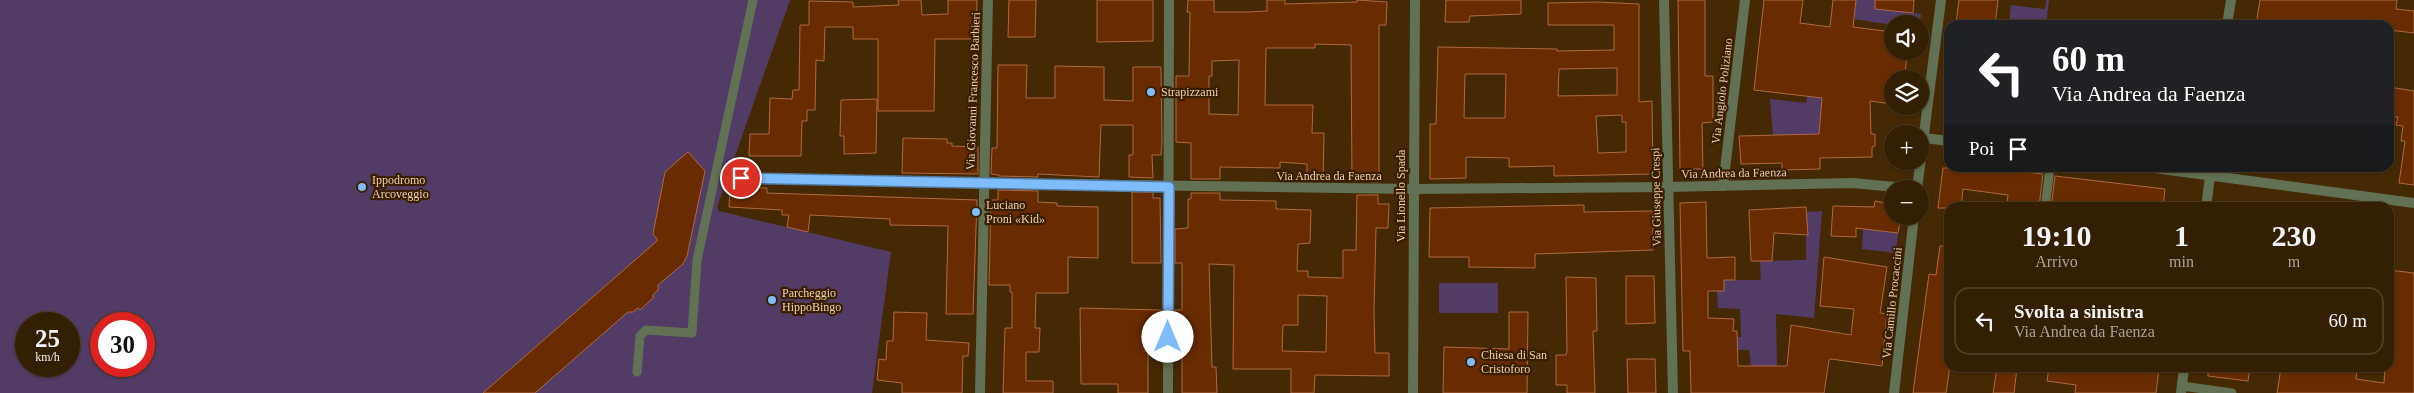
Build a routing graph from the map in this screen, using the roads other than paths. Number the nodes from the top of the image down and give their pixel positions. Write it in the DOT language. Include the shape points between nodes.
graph roads {
  1 [pos="753,0"];
  2 [pos="988,0"];
  3 [pos="1169,0"];
  4 [pos="1415,0"];
  5 [pos="1664,0"];
  6 [pos="1745,0"];
  7 [pos="1941,0"];
  8 [pos="2231,0"];
  9 [pos="2228,20"];
  10 [pos="1926,125"];
  11 [pos="1929,139"];
  12 [pos="1944,140"];
  13 [pos="2050,172"];
  14 [pos="2211,172"];
  15 [pos="2217,172"];
  16 [pos="741,178"];
  17 [pos="983,183"];
  18 [pos="1723,186"];
  19 [pos="1884,186"];
  20 [pos="1169,187"];
  21 [pos="1668,187"];
  22 [pos="1413,189"];
  23 [pos="2046,202"];
  24 [pos="2207,202"];
  25 [pos="2414,203"];
  26 [pos="1913,225"];
  27 [pos="637,372"];
  28 [pos="2183,372"];
  29 [pos="2181,389"];
  30 [pos="980,393"];
  31 [pos="1168,393"];
  32 [pos="1413,393"];
  33 [pos="1673,393"];
  34 [pos="1894,393"];
  35 [pos="2232,393"];
  1 -- 27 [label="lane" via="697,260 692,333 646,330 640,336"];
  2 -- 17 [label="street, Via Giovanni Francesco Barbieri"];
  3 -- 20 [label="street"];
  4 -- 22 [label="street, Via Lionello Spada"];
  5 -- 21 [label="street, Via Giuseppe Crespi"];
  6 -- 18 [label="street, Via Angiolo Poliziano"];
  7 -- 10 [label="street"];
  8 -- 9 [label="street"];
  11 -- 12 [label="street"];
  13 -- 23 [label="lane"];
  14 -- 24 [label="street"];
  15 -- 25 [label="street"];
  16 -- 17 [label="lane, Via Andrea da Faenza"];
  17 -- 20 [label="street, Via Andrea da Faenza"];
  17 -- 30 [label="street, Via Giovanni Francesco Barbieri"];
  18 -- 19 [label="street, Via Andrea da Faenza" via="1852,183"];
  18 -- 21 [label="street, Via Andrea da Faenza"];
  20 -- 22 [label="street, Via Andrea da Faenza"];
  20 -- 31 [label="street"];
  21 -- 22 [label="street, Via Andrea da Faenza"];
  21 -- 33 [label="street, Via Giuseppe Crespi"];
  22 -- 32 [label="street, Via Lionello Spada"];
  26 -- 34 [label="street, Via Camillo Procaccini"];
  28 -- 29 [label="street"];
  29 -- 35 [label="lane"];
}
